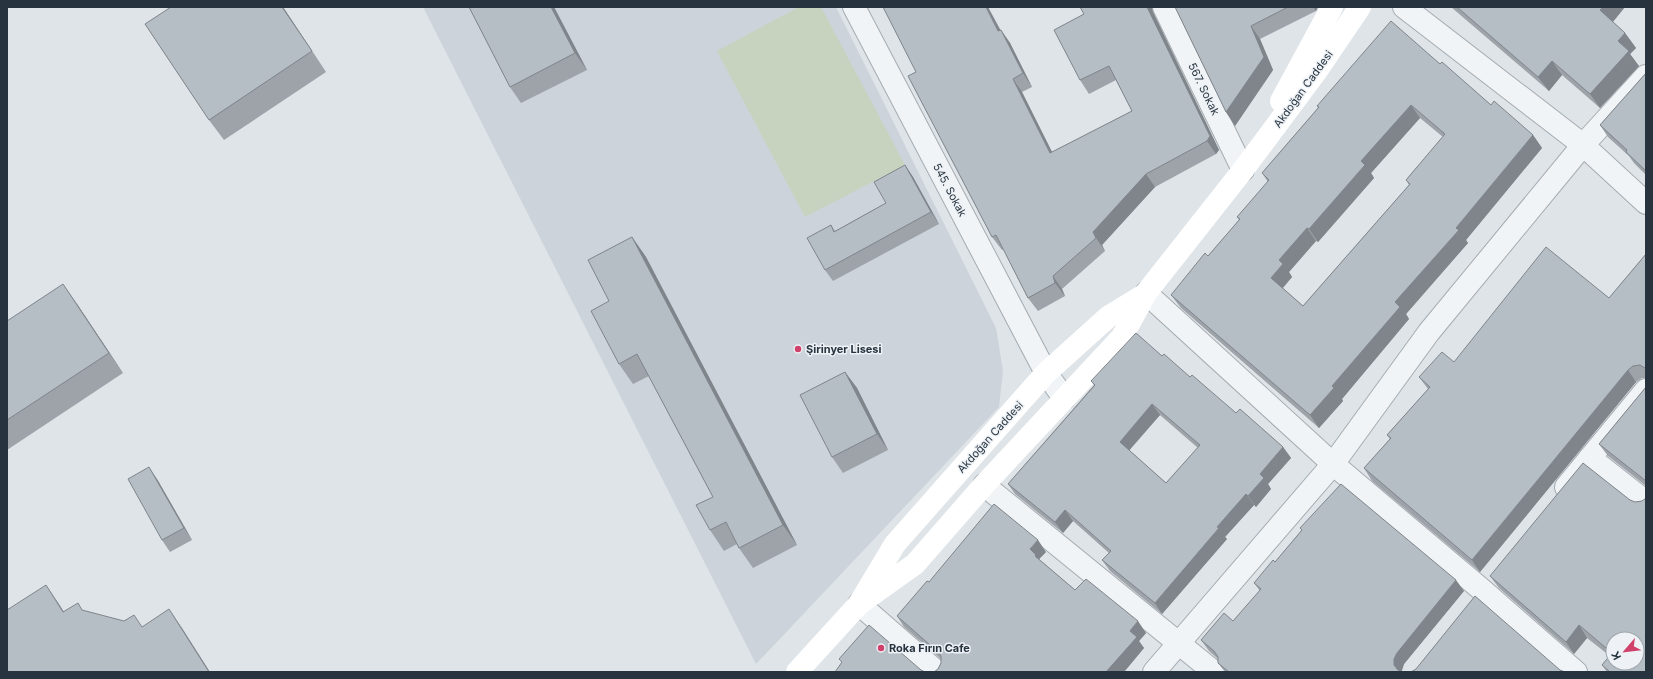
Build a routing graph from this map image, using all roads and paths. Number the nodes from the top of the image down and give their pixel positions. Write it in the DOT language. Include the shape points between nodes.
graph roads {
  1 [pos="854,7"];
  2 [pos="1164,7"];
  3 [pos="1332,7"];
  4 [pos="1360,7"];
  5 [pos="1404,7"];
  6 [pos="1646,76"];
  7 [pos="1583,145"];
  8 [pos="1243,170"];
  9 [pos="1646,203"];
  10 [pos="1146,293"];
  11 [pos="1046,373"];
  12 [pos="1646,390"];
  13 [pos="1064,398"];
  14 [pos="1590,458"];
  15 [pos="1333,464"];
  16 [pos="984,485"];
  17 [pos="1555,500"];
  18 [pos="1646,502"];
  19 [pos="1496,571"];
  20 [pos="1481,589"];
  21 [pos="858,604"];
  22 [pos="1467,607"];
  23 [pos="1178,643"];
  24 [pos="797,672"];
  25 [pos="936,672"];
  26 [pos="1154,672"];
  27 [pos="1214,672"];
  28 [pos="1576,672"];
  1 -- 11 [label="street, 545. Sokak"];
  2 -- 8 [label="street, 567. Sokak"];
  3 -- 8 [label="main road, Akdoğan Caddesi"];
  4 -- 8 [label="main road, Akdoğan Caddesi" via="1316,72"];
  5 -- 7 [label="street"];
  6 -- 7 [label="street"];
  7 -- 9 [label="street"];
  7 -- 15 [label="street" via="1429,332"];
  8 -- 10 [label="main road, Akdoğan Caddesi"];
  10 -- 11 [label="main road, Akdoğan Caddesi" via="1108,317"];
  10 -- 13 [label="main road, Akdoğan Caddesi" via="1122,337"];
  10 -- 15 [label="street"];
  11 -- 13 [label="street, 545. Sokak"];
  11 -- 21 [label="main road, Akdoğan Caddesi" via="895,544"];
  12 -- 14 [label="street"];
  13 -- 16 [label="main road, Akdoğan Caddesi"];
  14 -- 17 [label="street"];
  14 -- 18 [label="street"];
  15 -- 20 [label="street"];
  15 -- 23 [label="street"];
  16 -- 21 [label="main road, Akdoğan Caddesi" via="915,564"];
  16 -- 23 [label="street"];
  19 -- 20 [label="street"];
  20 -- 22 [label="street"];
  20 -- 28 [label="street"];
  21 -- 24 [label="main road, Akdoğan Caddesi"];
  21 -- 25 [label="street"];
  23 -- 26 [label="street"];
  23 -- 27 [label="street"];
}
